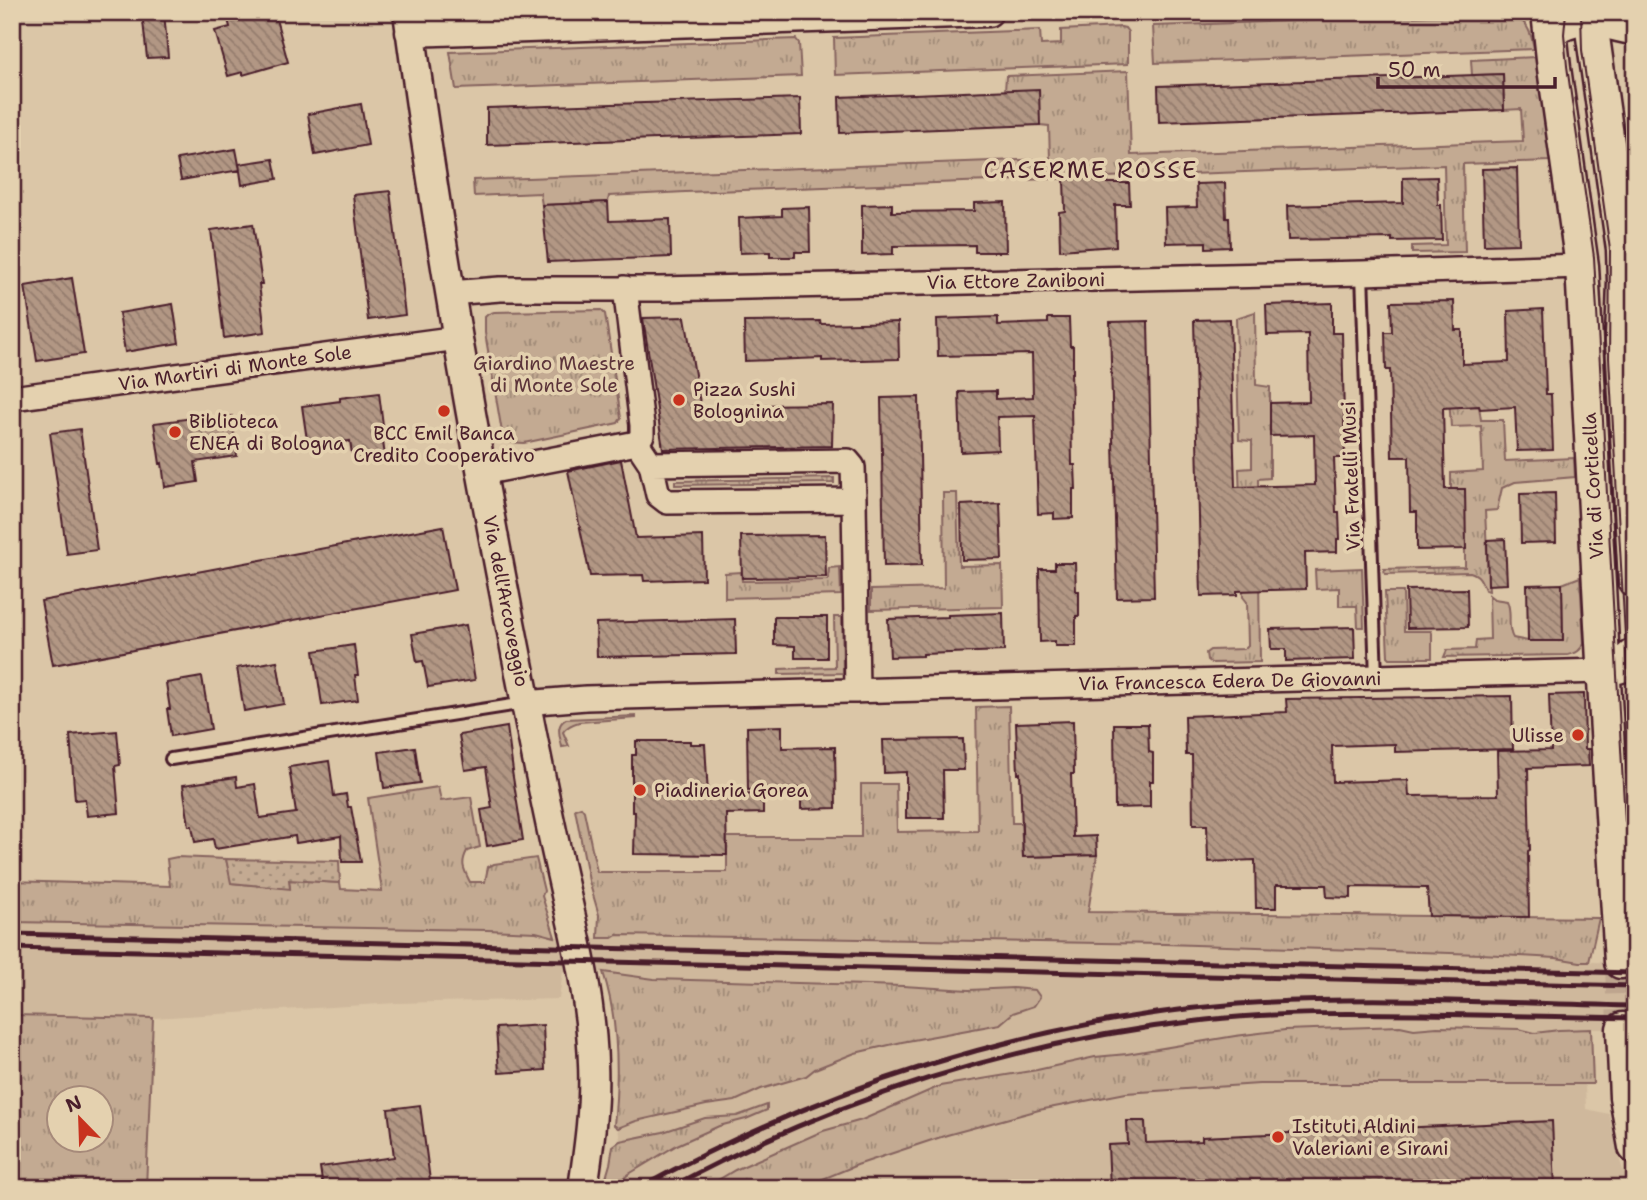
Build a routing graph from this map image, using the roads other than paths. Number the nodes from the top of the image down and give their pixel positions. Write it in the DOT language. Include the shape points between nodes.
graph roads {
  1 [pos="988,12"];
  2 [pos="1585,18"];
  3 [pos="409,22"];
  4 [pos="1549,24"];
  5 [pos="1635,33"];
  6 [pos="1582,266"];
  7 [pos="1362,273"];
  8 [pos="625,288"];
  9 [pos="450,293"];
  10 [pos="458,338"];
  11 [pos="12,398"];
  12 [pos="637,443"];
  13 [pos="651,464"];
  14 [pos="482,473"];
  15 [pos="854,500"];
  16 [pos="1635,581"];
  17 [pos="1635,654"];
  18 [pos="1603,671"];
  19 [pos="1376,678"];
  20 [pos="857,691"];
  21 [pos="525,703"];
  22 [pos="171,759"];
  23 [pos="1622,776"];
  24 [pos="1621,962"];
  25 [pos="1623,1029"];
  26 [pos="1635,1147"];
  27 [pos="583,1188"];
  1 -- 3 [label="street"];
  2 -- 4 [label="street" via="1571,25"];
  2 -- 5 [label="street"];
  2 -- 16 [label="main road, Via di Corticella" via="1623,249 1622,357"];
  3 -- 9 [label="street, Via dell'Arcoveggio"];
  4 -- 6 [label="main road, Via di Corticella"];
  6 -- 7 [label="street, Via Ettore Zaniboni"];
  6 -- 18 [label="main road, Via di Corticella"];
  7 -- 8 [label="street, Via Ettore Zaniboni"];
  7 -- 19 [label="lane, Via Fratelli Musi"];
  8 -- 9 [label="street, Via Ettore Zaniboni"];
  8 -- 12 [label="street" via="642,425"];
  9 -- 10 [label="street, Via dell'Arcoveggio"];
  10 -- 11 [label="street, Via Martiri di Monte Sole"];
  10 -- 14 [label="street, Via dell'Arcoveggio"];
  12 -- 13 [label="street"];
  12 -- 14 [label="street"];
  13 -- 15 [label="street" via="658,495 667,502"];
  13 -- 15 [label="street" via="848,461 853,467"];
  14 -- 21 [label="street, Via dell'Arcoveggio"];
  15 -- 20 [label="street"];
  17 -- 18 [label="main road" via="1621,666"];
  18 -- 19 [label="street, Via Francesca Edera De Giovanni"];
  18 -- 23 [label="main road, Via di Corticella"];
  19 -- 20 [label="street, Via Francesca Edera De Giovanni"];
  20 -- 21 [label="street, Via Francesca Edera De Giovanni"];
  21 -- 22 [label="lane"];
  21 -- 27 [label="street, Via dell'Arcoveggio" via="589,1019 593,1083"];
  23 -- 24 [label="main road, Via di Corticella"];
  25 -- 26 [label="main road" via="1626,1097"];
}
